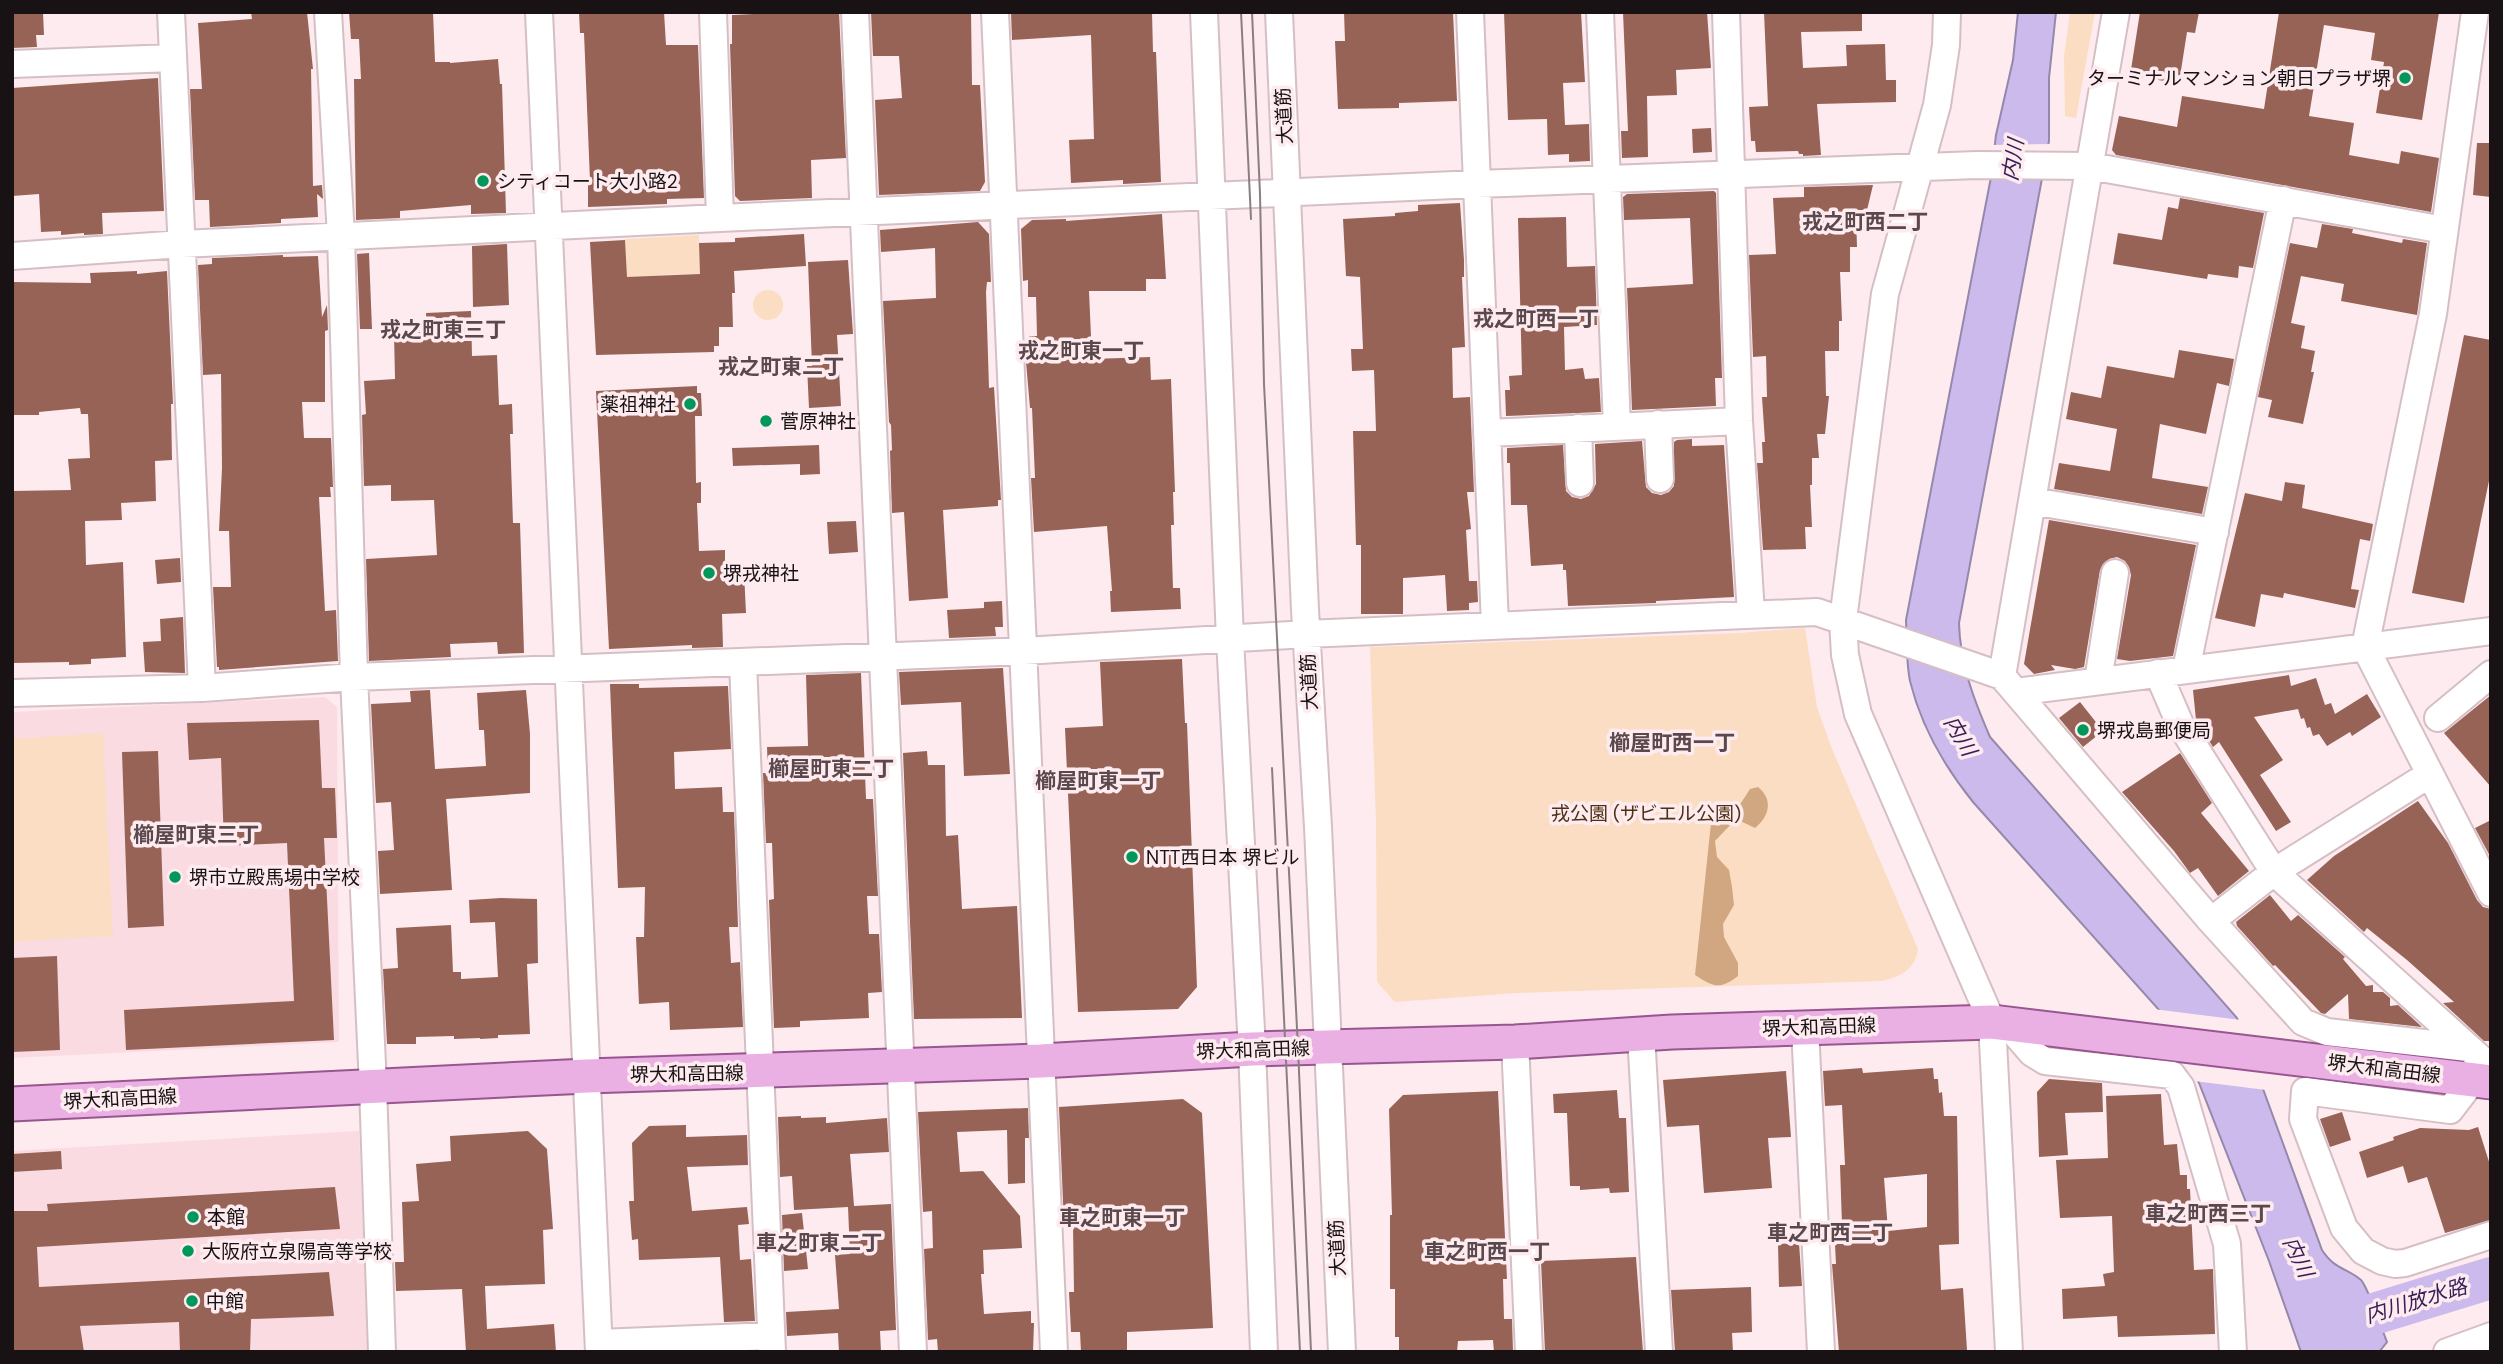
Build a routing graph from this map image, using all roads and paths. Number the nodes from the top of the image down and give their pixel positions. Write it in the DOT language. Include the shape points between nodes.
graph roads {
  1 [pos="171,12"];
  2 [pos="328,12"];
  3 [pos="538,12"];
  4 [pos="713,12"];
  5 [pos="855,12"];
  6 [pos="995,12"];
  7 [pos="1204,12"];
  8 [pos="1279,12"];
  9 [pos="1470,12"];
  10 [pos="1600,12"];
  11 [pos="1726,12"];
  12 [pos="1947,12"];
  13 [pos="2116,12"];
  14 [pos="2475,12"];
  15 [pos="173,58"];
  16 [pos="12,64"];
  17 [pos="1919,165"];
  18 [pos="2079,165"];
  19 [pos="1732,173"];
  20 [pos="1606,179"];
  21 [pos="1477,184"];
  22 [pos="1287,192"];
  23 [pos="1212,196"];
  24 [pos="2283,200"];
  25 [pos="1002,206"];
  26 [pos="863,212"];
  27 [pos="720,218"];
  28 [pos="548,227"];
  29 [pos="2444,230"];
  30 [pos="341,236"];
  31 [pos="182,244"];
  32 [pos="12,256"];
  33 [pos="1739,421"];
  34 [pos="1658,424"];
  35 [pos="1617,426"];
  36 [pos="1578,428"];
  37 [pos="1487,433"];
  38 [pos="1661,479"];
  39 [pos="1580,483"];
  40 [pos="2032,501"];
  41 [pos="2215,532"];
  42 [pos="2115,573"];
  43 [pos="1751,614"];
  44 [pos="1843,620"];
  45 [pos="1495,625"];
  46 [pos="2491,631"];
  47 [pos="1306,634"];
  48 [pos="1230,639"];
  49 [pos="2365,647"];
  50 [pos="1024,651"];
  51 [pos="881,655"];
  52 [pos="743,662"];
  53 [pos="568,670"];
  54 [pos="2186,670"];
  55 [pos="2158,673"];
  56 [pos="2491,674"];
  57 [pos="354,677"];
  58 [pos="2002,680"];
  59 [pos="2098,681"];
  60 [pos="202,688"];
  61 [pos="12,693"];
  62 [pos="2438,718"];
  63 [pos="2430,774"];
  64 [pos="2274,872"];
  65 [pos="2491,893"];
  66 [pos="2211,921"];
  67 [pos="1999,1023"];
  68 [pos="1805,1028"];
  69 [pos="1641,1034"];
  70 [pos="1514,1042"];
  71 [pos="1328,1047"];
  72 [pos="1252,1049"];
  73 [pos="1041,1061"];
  74 [pos="901,1065"];
  75 [pos="2481,1070"];
  76 [pos="760,1072"];
  77 [pos="587,1076"];
  78 [pos="373,1086"];
  79 [pos="12,1104"];
  80 [pos="2491,1235"];
  81 [pos="2491,1336"];
  82 [pos="772,1344"];
  83 [pos="599,1347"];
  84 [pos="382,1352"];
  85 [pos="913,1352"];
  86 [pos="1054,1352"];
  87 [pos="1264,1352"];
  88 [pos="1342,1352"];
  89 [pos="1529,1352"];
  90 [pos="1659,1352"];
  91 [pos="1821,1352"];
  92 [pos="2008,1352"];
  93 [pos="2233,1352"];
  94 [pos="2447,1352"];
  1 -- 15 [label="street"];
  2 -- 30 [label="street"];
  3 -- 28 [label="street"];
  4 -- 27 [label="street"];
  5 -- 26 [label="street"];
  6 -- 25 [label="street"];
  7 -- 23 [label="street"];
  8 -- 22 [label="street, 大道筋"];
  9 -- 21 [label="street"];
  10 -- 20 [label="street"];
  11 -- 19 [label="street"];
  12 -- 17 [label="street" via="1937,105"];
  13 -- 18 [label="street"];
  14 -- 29 [label="street"];
  15 -- 16 [label="street"];
  15 -- 31 [label="street"];
  17 -- 18 [label="street"];
  17 -- 19 [label="street"];
  17 -- 44 [label="street" via="1885,294"];
  18 -- 24 [label="street"];
  18 -- 40 [label="street"];
  19 -- 20 [label="street"];
  19 -- 33 [label="street"];
  20 -- 21 [label="street"];
  20 -- 35 [label="street"];
  21 -- 22 [label="street"];
  21 -- 37 [label="street"];
  22 -- 23 [label="street"];
  22 -- 47 [label="street, 大道筋"];
  23 -- 25 [label="street"];
  23 -- 48 [label="street"];
  24 -- 29 [label="street"];
  24 -- 41 [label="street"];
  25 -- 26 [label="street"];
  25 -- 50 [label="street"];
  26 -- 27 [label="street"];
  26 -- 51 [label="street"];
  27 -- 28 [label="street"];
  28 -- 30 [label="street"];
  28 -- 53 [label="street"];
  29 -- 49 [label="street" via="2433,314"];
  30 -- 31 [label="street"];
  30 -- 57 [label="street"];
  31 -- 32 [label="street"];
  31 -- 60 [label="street"];
  33 -- 34 [label="street"];
  33 -- 43 [label="street"];
  34 -- 35 [label="street"];
  34 -- 38 [label="street"];
  35 -- 36 [label="street"];
  36 -- 37 [label="street"];
  36 -- 39 [label="street"];
  37 -- 45 [label="street"];
  40 -- 41 [label="street"];
  40 -- 58 [label="street"];
  41 -- 54 [label="street"];
  42 -- 59 [label="street"];
  43 -- 44 [label="street" via="1816,612"];
  43 -- 45 [label="street"];
  44 -- 58 [label="street"];
  44 -- 67 [label="street" via="1845,655 1858,714"];
  45 -- 47 [label="street"];
  46 -- 49 [label="street"];
  47 -- 48 [label="street"];
  47 -- 71 [label="street, 大道筋"];
  48 -- 50 [label="street"];
  48 -- 72 [label="street"];
  49 -- 54 [label="street"];
  49 -- 63 [label="street"];
  50 -- 51 [label="street"];
  50 -- 73 [label="street"];
  51 -- 52 [label="street"];
  51 -- 74 [label="street"];
  52 -- 53 [label="street"];
  52 -- 76 [label="street"];
  53 -- 57 [label="street"];
  53 -- 77 [label="street"];
  54 -- 55 [label="street"];
  55 -- 59 [label="street"];
  55 -- 64 [label="street" via="2180,724"];
  56 -- 62 [label="street"];
  57 -- 60 [label="street"];
  57 -- 78 [label="street"];
  58 -- 59 [label="street"];
  58 -- 66 [label="street"];
  60 -- 61 [label="street"];
  63 -- 64 [label="street"];
  63 -- 65 [label="street"];
  64 -- 66 [label="street"];
  64 -- 75 [label="street"];
  66 -- 75 [label="street" via="2304,1022 2327,1032"];
  67 -- 68 [label="main road, 堺大和高田線"];
  67 -- 75 [label="main road, 堺大和高田線" via="2265,1054"];
  67 -- 92 [label="street"];
  67 -- 93 [label="street" via="2045,1061 2172,1075 2181,1087 2227,1244"];
  68 -- 69 [label="main road, 堺大和高田線"];
  68 -- 91 [label="street"];
  69 -- 70 [label="main road, 堺大和高田線"];
  69 -- 90 [label="street"];
  70 -- 71 [label="main road, 堺大和高田線"];
  70 -- 89 [label="street"];
  71 -- 72 [label="main road, 堺大和高田線"];
  71 -- 88 [label="street, 大道筋"];
  72 -- 73 [label="main road, 堺大和高田線"];
  72 -- 87 [label="street"];
  73 -- 74 [label="main road, 堺大和高田線"];
  73 -- 86 [label="street"];
  74 -- 76 [label="main road, 堺大和高田線"];
  74 -- 85 [label="street"];
  75 -- 80 [label="street" via="2450,1110 2305,1091 2303,1119 2344,1228 2363,1251 2382,1261 2404,1264"];
  76 -- 77 [label="main road, 堺大和高田線"];
  76 -- 82 [label="street"];
  77 -- 78 [label="main road, 堺大和高田線"];
  77 -- 83 [label="street"];
  78 -- 79 [label="main road, 堺大和高田線"];
  78 -- 84 [label="street"];
  81 -- 94 [label="street"];
  82 -- 83 [label="street"];
}
